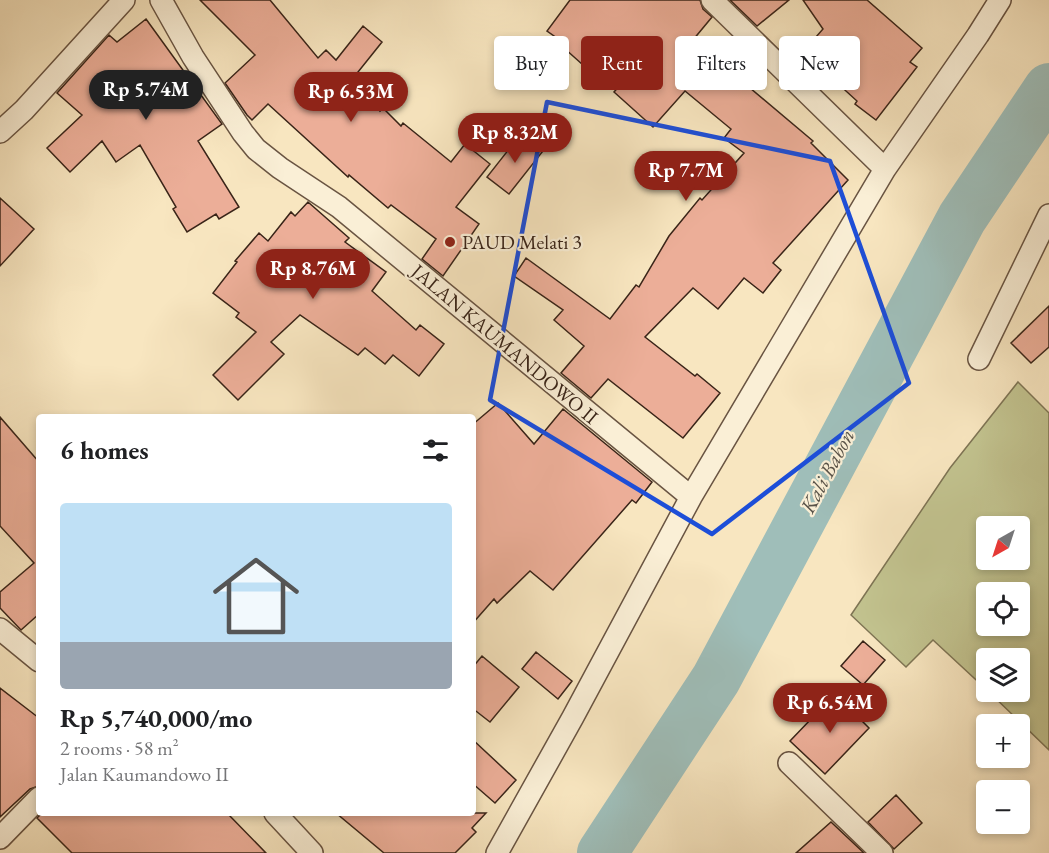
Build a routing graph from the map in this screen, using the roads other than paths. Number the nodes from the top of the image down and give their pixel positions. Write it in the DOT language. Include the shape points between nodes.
graph roads {
  1 [pos="124,0"];
  2 [pos="161,0"];
  3 [pos="712,0"];
  4 [pos="1000,0"];
  5 [pos="0,132"];
  6 [pos="885,169"];
  7 [pos="1049,216"];
  8 [pos="979,359"];
  9 [pos="691,497"];
  10 [pos="0,629"];
  11 [pos="36,659"];
  12 [pos="789,763"];
  13 [pos="36,801"];
  14 [pos="278,816"];
  15 [pos="0,838"];
  16 [pos="312,853"];
  17 [pos="497,853"];
  18 [pos="882,853"];
  1 -- 5 [label="street"];
  2 -- 9 [label="street, JALAN KAUMANDOWO II" via="193,57 256,149 339,207"];
  3 -- 6 [label="street"];
  4 -- 6 [label="street"];
  6 -- 9 [label="street"];
  7 -- 8 [label="street"];
  9 -- 17 [label="street"];
  10 -- 11 [label="street"];
  12 -- 18 [label="street"];
  13 -- 15 [label="street"];
  14 -- 16 [label="street"];
}
